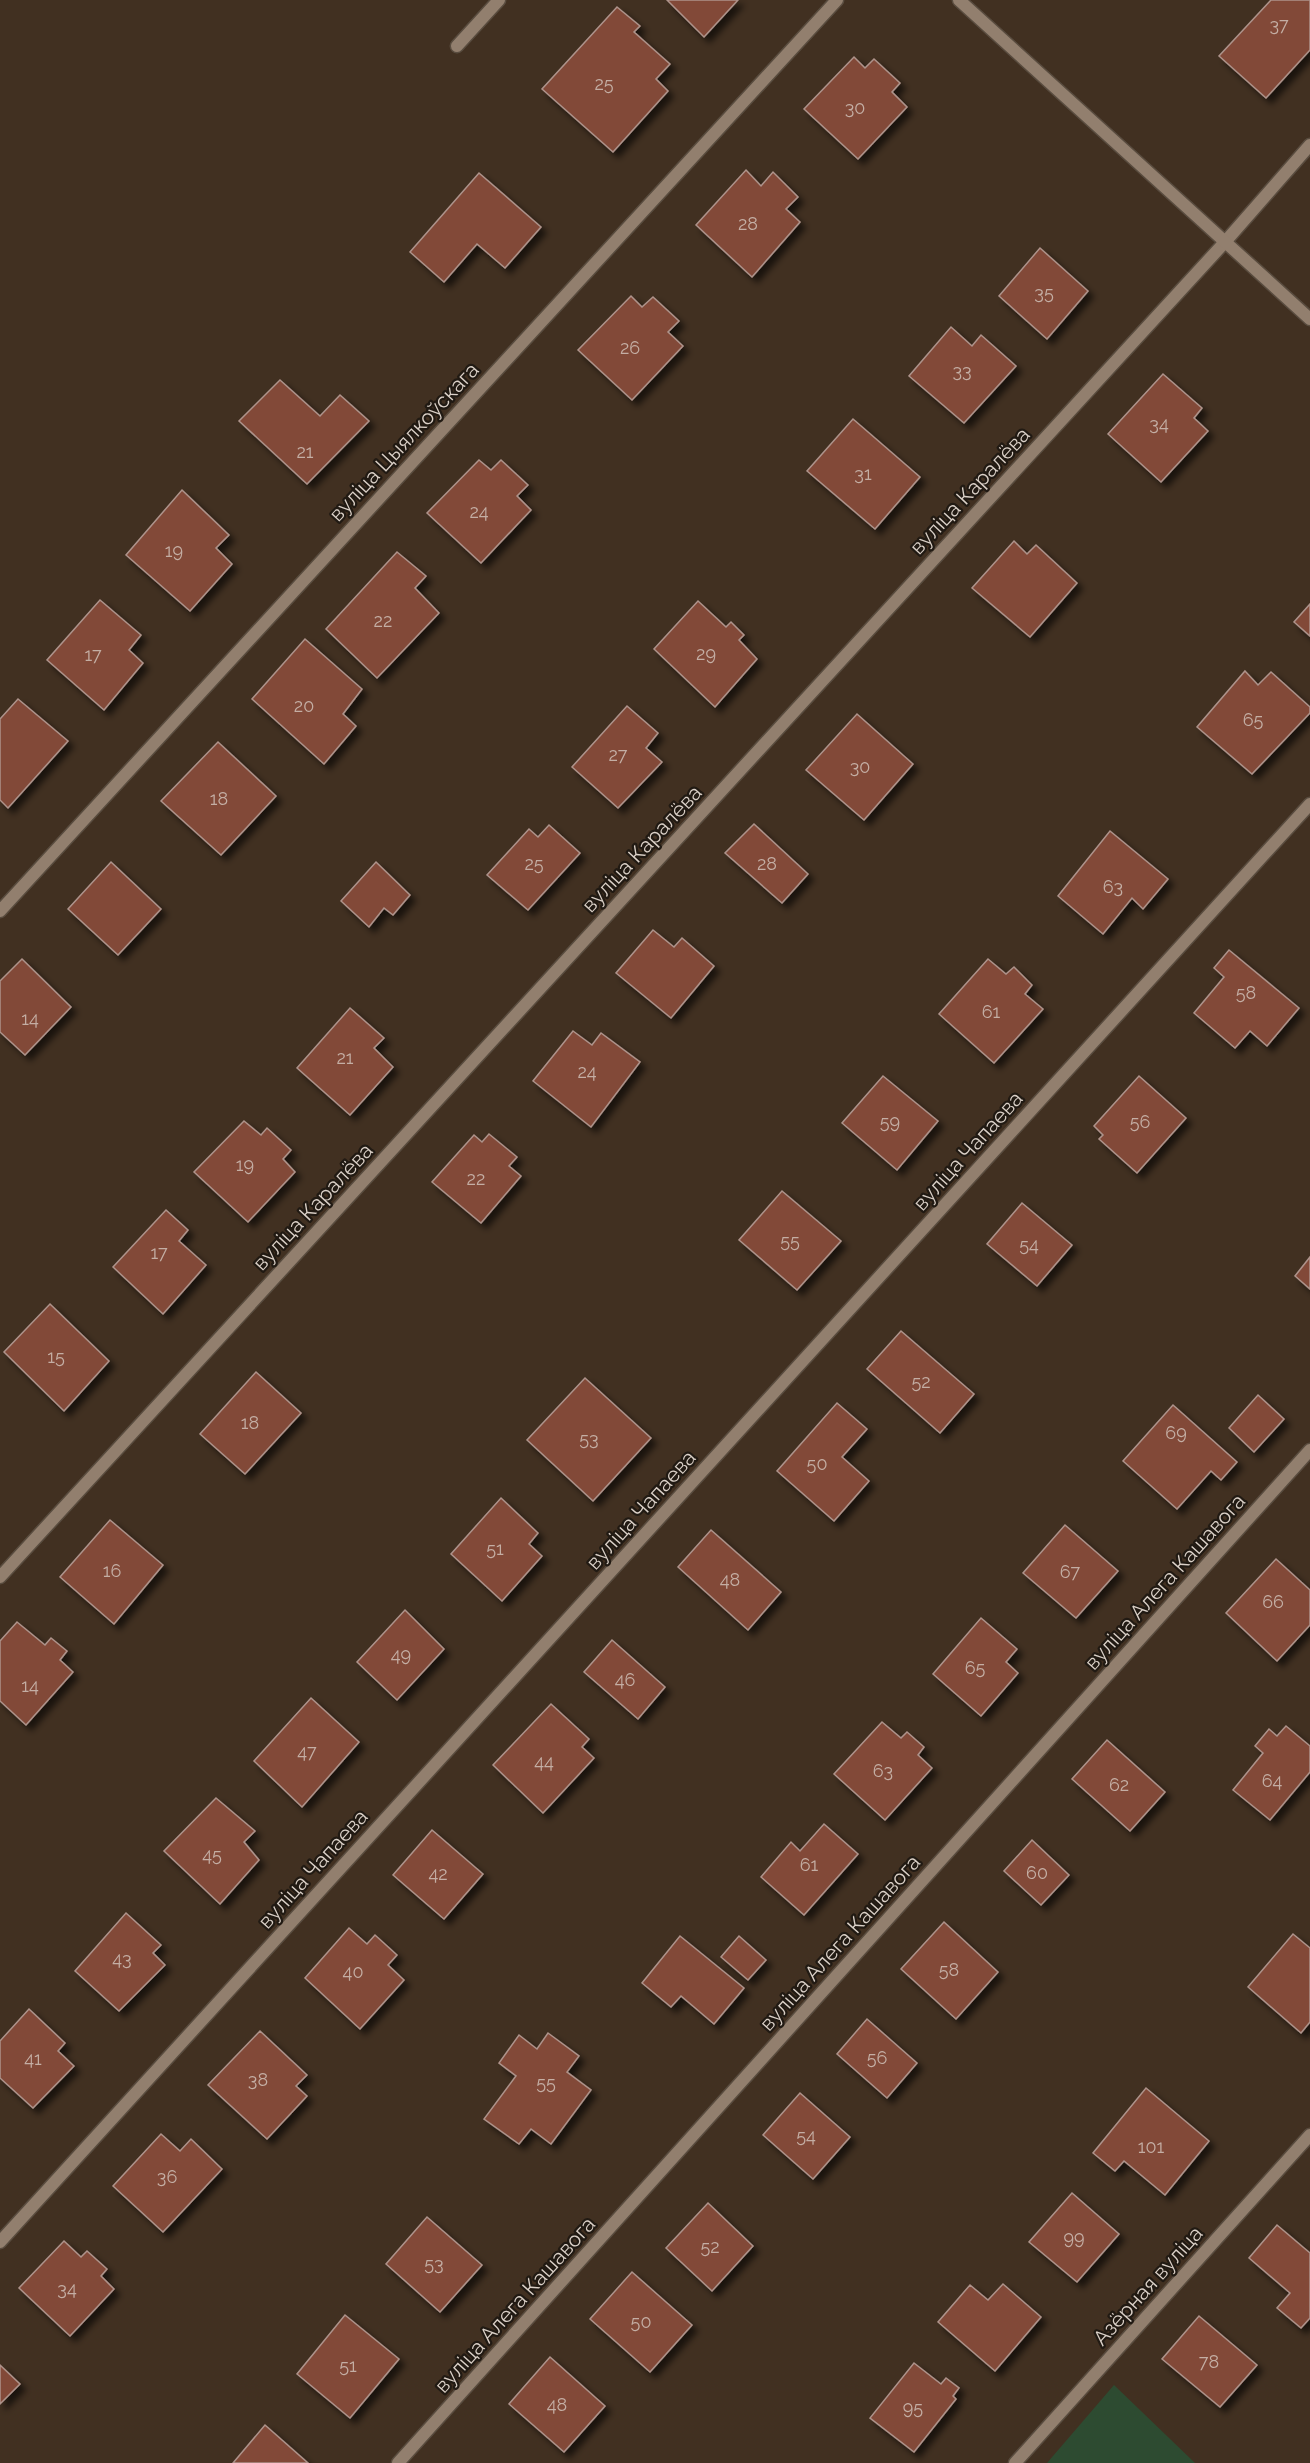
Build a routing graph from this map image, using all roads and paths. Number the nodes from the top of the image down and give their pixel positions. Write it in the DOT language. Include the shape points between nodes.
graph roads {
  1 [pos="499,0"];
  2 [pos="837,0"];
  3 [pos="959,0"];
  4 [pos="457,46"];
  5 [pos="1310,145"];
  6 [pos="1225,242"];
  7 [pos="1310,320"];
  8 [pos="1310,804"];
  9 [pos="0,911"];
  10 [pos="1310,1450"];
  11 [pos="0,1578"];
  12 [pos="1310,2135"];
  13 [pos="0,2242"];
  14 [pos="398,2463"];
  15 [pos="1015,2463"];
  1 -- 4 [label="street"];
  2 -- 9 [label="street, вуліца Цыялкоўскага"];
  3 -- 6 [label="street"];
  5 -- 6 [label="street, вуліца Каралёва"];
  6 -- 7 [label="street"];
  6 -- 11 [label="street, вуліца Каралёва"];
  8 -- 13 [label="street, вуліца Чапаева"];
  10 -- 14 [label="street, вуліца Алега Кашавога"];
  12 -- 15 [label="street, Азёрная вуліца"];
}
